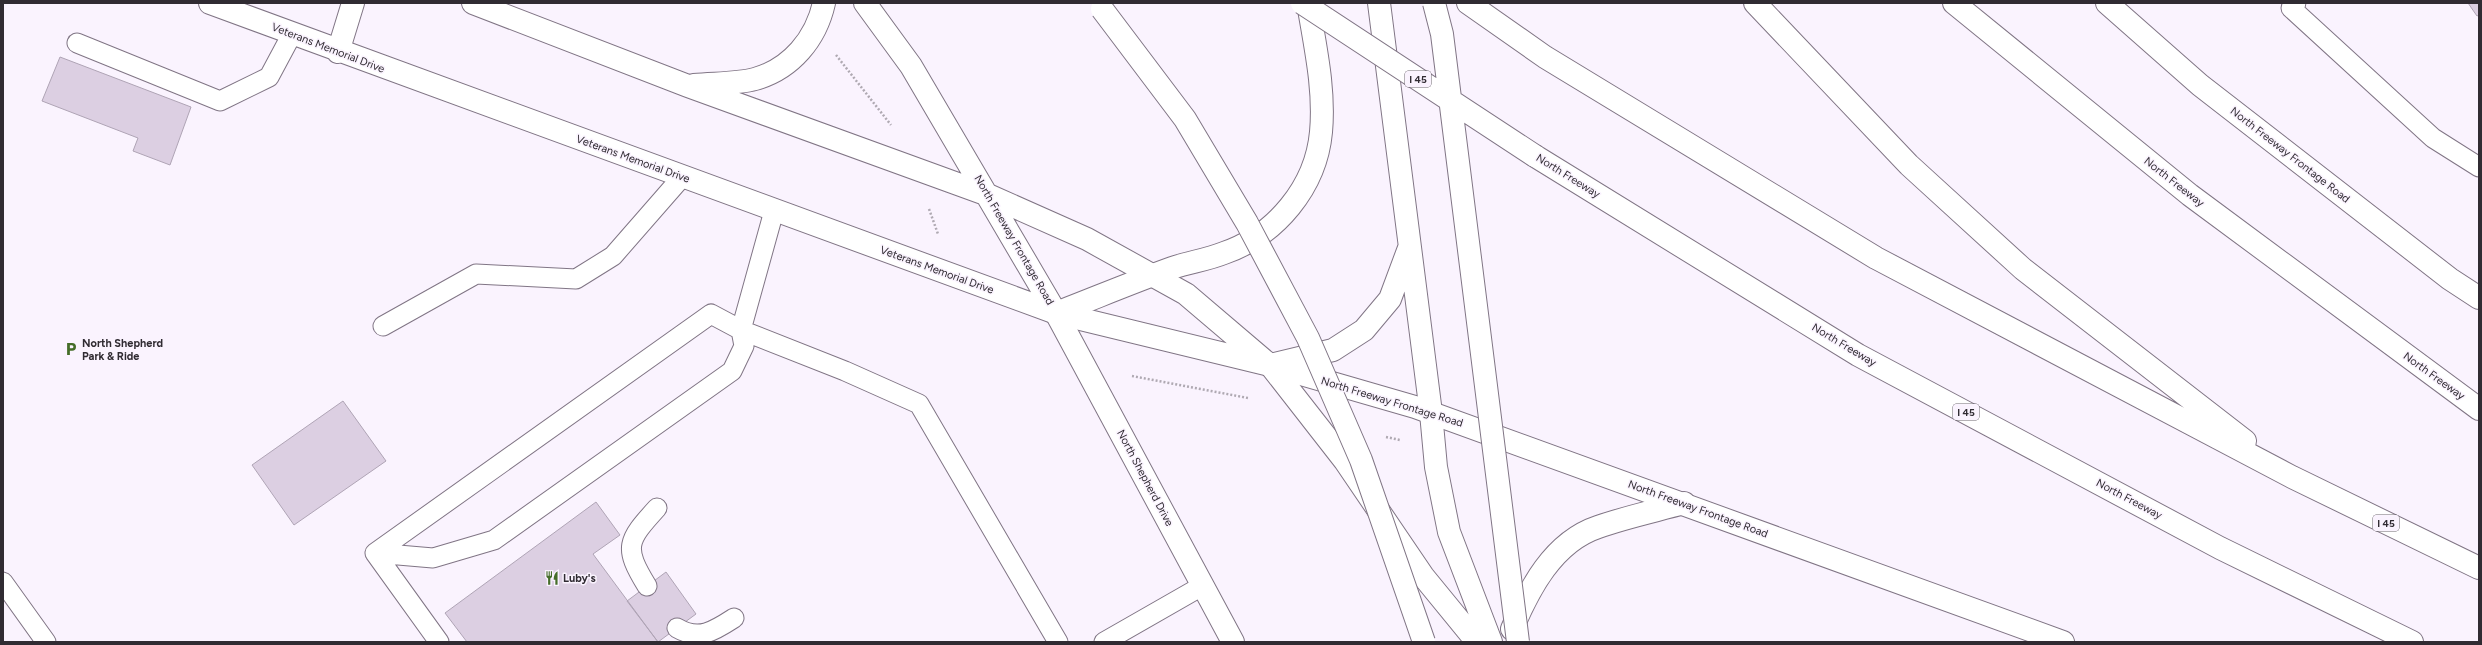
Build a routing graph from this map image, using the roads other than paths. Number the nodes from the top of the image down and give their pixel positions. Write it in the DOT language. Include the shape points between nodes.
graph roads {
  1 [pos="210,3"];
  2 [pos="353,3"];
  3 [pos="473,3"];
  4 [pos="824,3"];
  5 [pos="865,3"];
  6 [pos="1302,3"];
  7 [pos="1308,3"];
  8 [pos="1379,3"];
  9 [pos="1434,3"];
  10 [pos="1468,3"];
  11 [pos="1755,3"];
  12 [pos="1954,3"];
  13 [pos="2107,3"];
  14 [pos="2296,3"];
  15 [pos="1100,6"];
  16 [pos="499,8"];
  17 [pos="292,34"];
  18 [pos="77,43"];
  19 [pos="338,52"];
  20 [pos="688,86"];
  21 [pos="2479,167"];
  22 [pos="682,177"];
  23 [pos="988,195"];
  24 [pos="774,211"];
  25 [pos="1411,243"];
  26 [pos="1154,275"];
  27 [pos="2479,298"];
  28 [pos="1056,313"];
  29 [pos="383,326"];
  30 [pos="741,330"];
  31 [pos="1270,365"];
  32 [pos="2479,409"];
  33 [pos="1431,413"];
  34 [pos="2292,477"];
  35 [pos="1684,504"];
  36 [pos="657,508"];
  37 [pos="375,553"];
  38 [pos="2479,568"];
  39 [pos="3,582"];
  40 [pos="647,586"];
  41 [pos="1202,586"];
  42 [pos="734,618"];
  43 [pos="677,628"];
  44 [pos="46,642"];
  45 [pos="439,642"];
  46 [pos="1058,642"];
  47 [pos="1104,642"];
  48 [pos="1233,642"];
  49 [pos="1424,642"];
  50 [pos="1477,642"];
  51 [pos="1491,642"];
  52 [pos="1509,642"];
  53 [pos="1518,642"];
  54 [pos="2062,642"];
  55 [pos="2412,642"];
  1 -- 17 [label="main road, Veterans Memorial Drive"];
  2 -- 19 [label="main road"];
  3 -- 16 [label="main road"];
  4 -- 20 [label="main road" via="810,38 800,52 786,64 754,79"];
  5 -- 23 [label="main road, North Freeway Frontage Road" via="911,66"];
  6 -- 55 [label="main road, North Freeway / I 45, bridge" via="1535,156 1858,355 2220,548"];
  7 -- 26 [label="main road" via="1323,99 1321,133 1315,166 1301,194 1280,218 1255,239 1225,253 1188,262"];
  8 -- 25 [label="main road"];
  9 -- 53 [label="main road, bridge" via="1442,34"];
  10 -- 34 [label="main road, I 45" via="1545,57 1876,258"];
  11 -- 34 [label="main road" via="1909,165 2023,269"];
  12 -- 32 [label="main road, North Freeway" via="2190,195"];
  13 -- 27 [label="main road, North Freeway Frontage Road" via="2200,86 2450,279"];
  14 -- 21 [label="lane" via="2291,8 2433,138"];
  15 -- 49 [label="main road, bridge" via="1185,119 1247,223 1308,338 1361,460"];
  16 -- 20 [label="main road"];
  17 -- 18 [label="lane" via="269,77 220,101"];
  17 -- 19 [label="main road, Veterans Memorial Drive"];
  19 -- 22 [label="main road, Veterans Memorial Drive"];
  20 -- 23 [label="main road"];
  22 -- 24 [label="main road, Veterans Memorial Drive"];
  22 -- 29 [label="lane" via="613,256 576,279 476,274"];
  23 -- 26 [label="main road" via="1087,239"];
  23 -- 28 [label="main road, North Freeway Frontage Road"];
  24 -- 28 [label="main road, Veterans Memorial Drive"];
  24 -- 30 [label="lane"];
  25 -- 31 [label="main road" via="1390,299 1364,330 1333,350"];
  25 -- 33 [label="main road"];
  26 -- 28 [label="main road"];
  26 -- 31 [label="main road" via="1186,294"];
  28 -- 31 [label="main road, North Freeway Frontage Road"];
  28 -- 41 [label="main road, North Shepherd Drive"];
  30 -- 37 [label="lane" via="711,314"];
  30 -- 37 [label="lane" via="744,346 732,372 494,540 432,558"];
  30 -- 46 [label="lane" via="845,371 919,404"];
  31 -- 33 [label="main road, North Freeway Frontage Road"];
  31 -- 50 [label="main road" via="1345,461 1423,576"];
  33 -- 35 [label="main road, North Freeway Frontage Road"];
  33 -- 51 [label="main road" via="1436,467 1449,532"];
  34 -- 38 [label="main road, I 45"];
  35 -- 52 [label="main road" via="1597,527 1581,535 1554,556 1523,603"];
  35 -- 54 [label="main road, North Freeway Frontage Road"];
  36 -- 40 [label="lane" via="631,540 631,556"];
  37 -- 45 [label="lane"];
  39 -- 44 [label="lane"];
  41 -- 47 [label="lane"];
  41 -- 48 [label="main road, North Shepherd Drive"];
  42 -- 43 [label="lane" via="717,629 700,635 687,634"];
}
